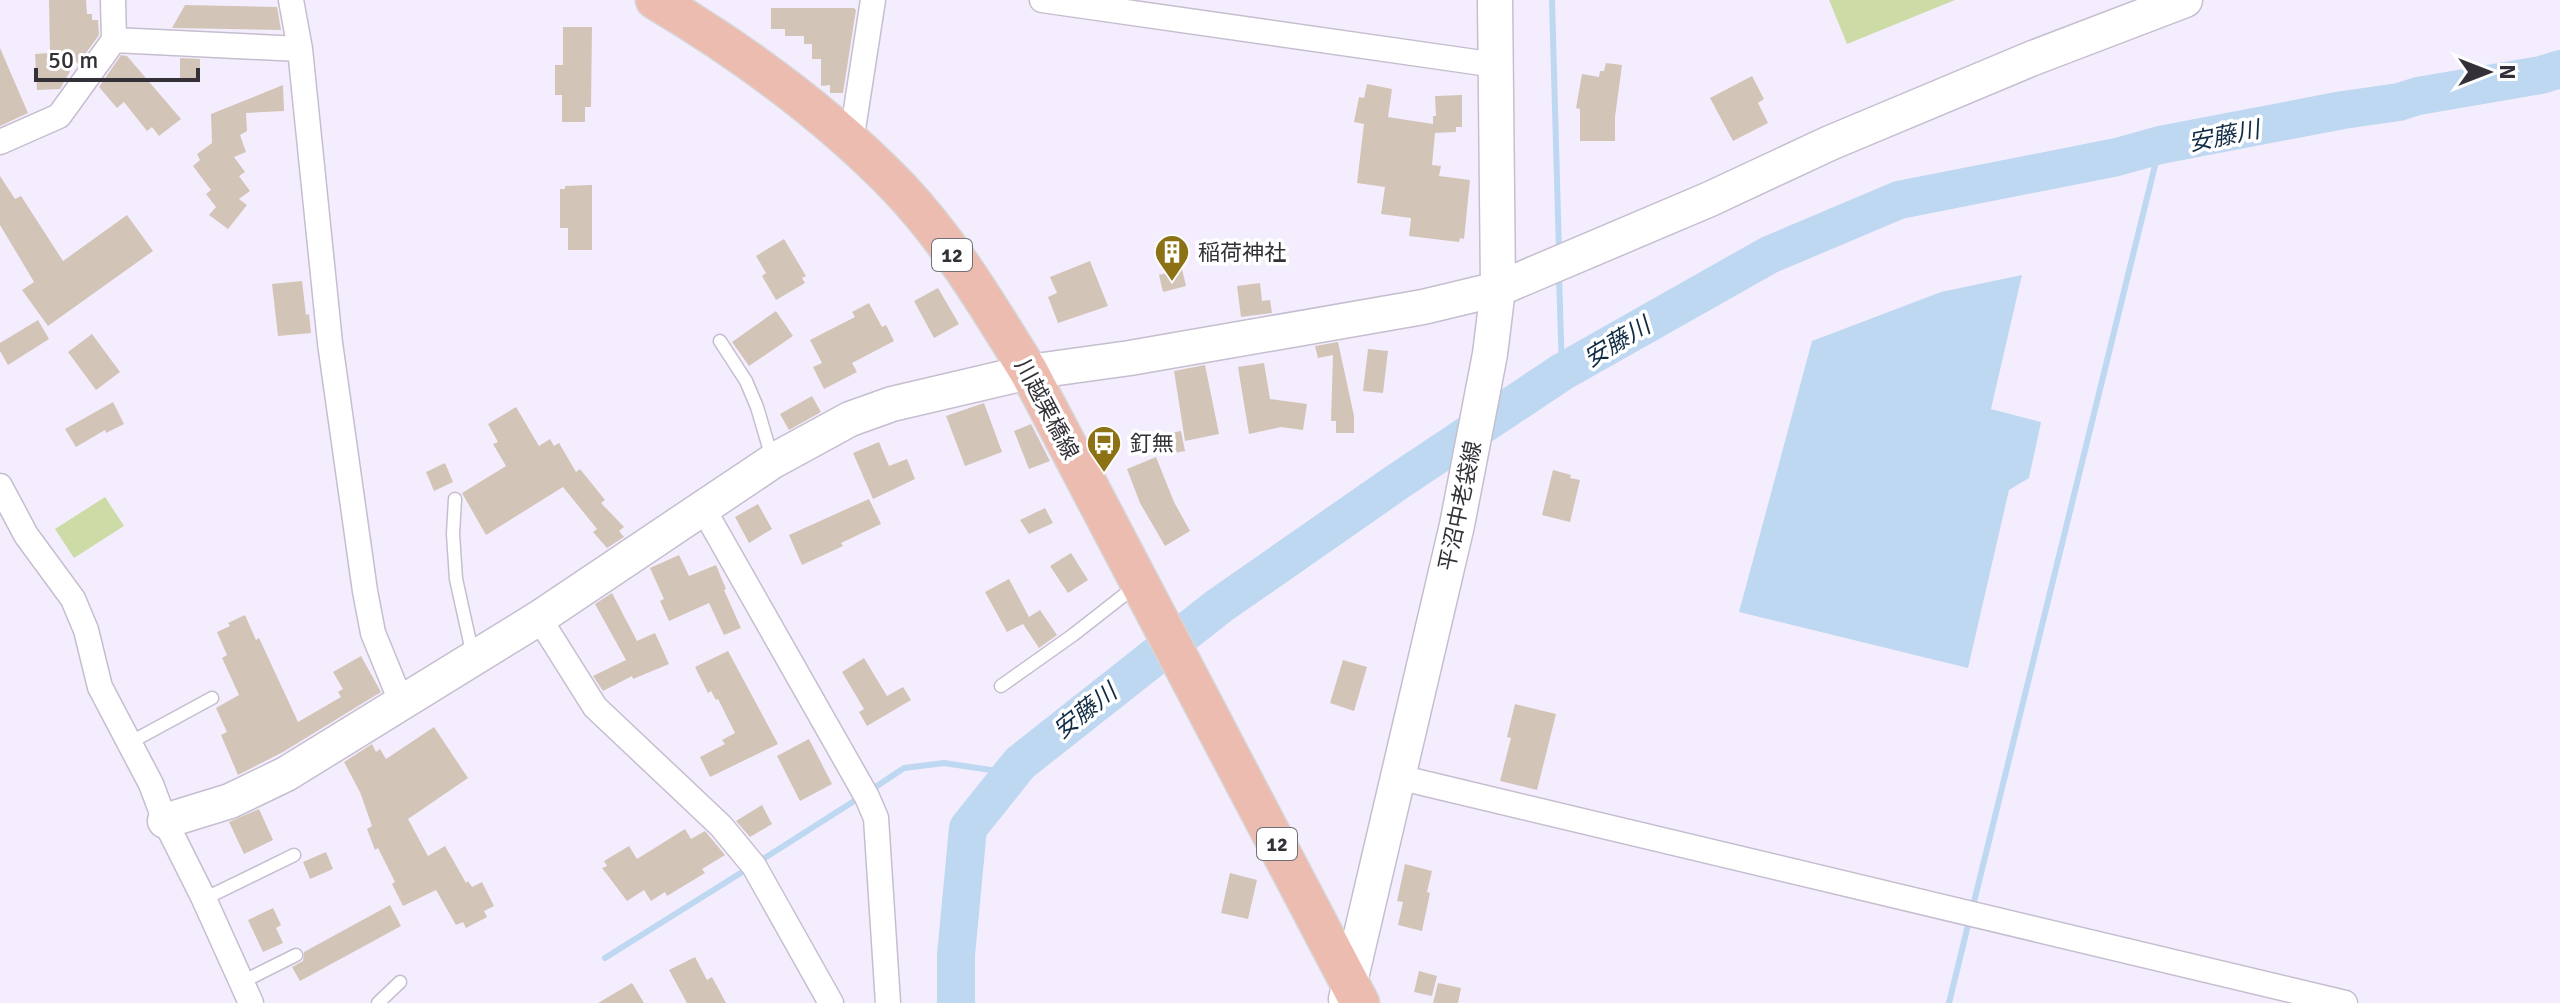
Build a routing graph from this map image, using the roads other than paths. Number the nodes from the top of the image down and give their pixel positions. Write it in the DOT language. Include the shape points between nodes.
graph roads {
  1 [pos="113,0"];
  2 [pos="291,0"];
  3 [pos="655,0"];
  4 [pos="873,0"];
  5 [pos="1042,0"];
  6 [pos="1495,0"];
  7 [pos="2185,0"];
  8 [pos="114,40"];
  9 [pos="300,49"];
  10 [pos="1496,65"];
  11 [pos="0,142"];
  12 [pos="851,142"];
  13 [pos="1514,282"];
  14 [pos="720,341"];
  15 [pos="1029,372"];
  16 [pos="773,461"];
  17 [pos="0,486"];
  18 [pos="455,499"];
  19 [pos="704,510"];
  20 [pos="1143,590"];
  21 [pos="539,618"];
  22 [pos="474,659"];
  23 [pos="1001,686"];
  24 [pos="212,698"];
  25 [pos="402,704"];
  26 [pos="131,742"];
  27 [pos="1398,777"];
  28 [pos="165,821"];
  29 [pos="294,855"];
  30 [pos="204,899"];
  31 [pos="296,955"];
  32 [pos="400,982"];
  33 [pos="247,992"];
  34 [pos="1351,996"];
  35 [pos="378,1003"];
  36 [pos="831,1003"];
  37 [pos="888,1003"];
  38 [pos="2345,1003"];
  1 -- 8 [label="street"];
  2 -- 9 [label="street"];
  3 -- 12 [label="main road, 川越栗橋線 / 12" via="749,59"];
  4 -- 12 [label="street"];
  5 -- 10 [label="street"];
  6 -- 10 [label="street, 平沼中老袋線"];
  7 -- 13 [label="street" via="1830,143"];
  8 -- 9 [label="street"];
  8 -- 11 [label="street" via="59,116"];
  9 -- 25 [label="street" via="330,343 365,591 373,633"];
  10 -- 13 [label="street, 平沼中老袋線"];
  12 -- 15 [label="main road, 川越栗橋線 / 12" via="901,190 941,239"];
  13 -- 15 [label="street" via="1423,307"];
  13 -- 27 [label="street, 平沼中老袋線" via="1489,361"];
  14 -- 16 [label="lane" via="746,381"];
  15 -- 16 [label="street" via="892,404 850,419"];
  15 -- 20 [label="main road, 川越栗橋線 / 12"];
  16 -- 19 [label="street"];
  17 -- 26 [label="street" via="26,535 73,599 100,687"];
  18 -- 22 [label="lane" via="456,579"];
  19 -- 21 [label="street"];
  19 -- 37 [label="street" via="876,818"];
  20 -- 23 [label="lane"];
  20 -- 34 [label="main road, 川越栗橋線 / 12"];
  21 -- 22 [label="street"];
  21 -- 36 [label="street" via="595,707 721,826 754,866"];
  22 -- 25 [label="street"];
  24 -- 26 [label="lane"];
  25 -- 28 [label="street" via="258,788"];
  26 -- 28 [label="street"];
  27 -- 34 [label="street, 平沼中老袋線"];
  27 -- 38 [label="street"];
  28 -- 30 [label="street"];
  29 -- 30 [label="lane"];
  30 -- 33 [label="street"];
  31 -- 33 [label="lane"];
  32 -- 35 [label="lane"];
}
